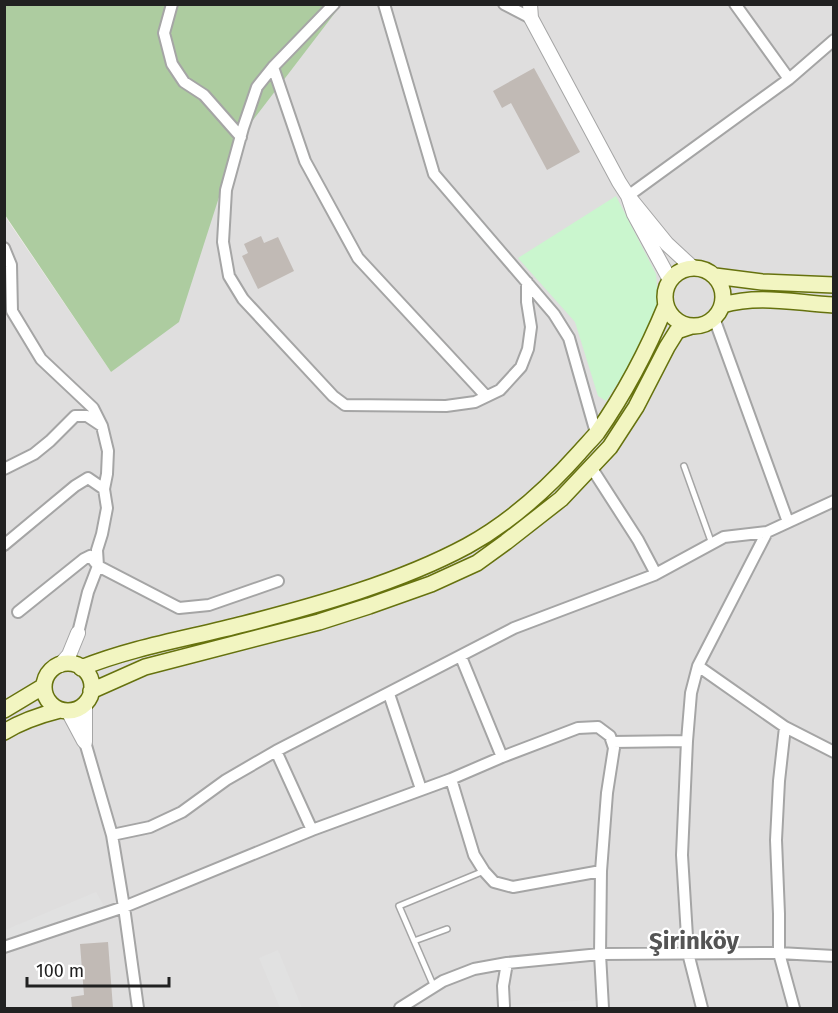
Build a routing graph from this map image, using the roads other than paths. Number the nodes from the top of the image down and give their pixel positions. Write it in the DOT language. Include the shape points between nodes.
graph roads {
  1 [pos="172,4"];
  2 [pos="334,4"];
  3 [pos="384,4"];
  4 [pos="504,4"];
  5 [pos="735,4"];
  6 [pos="530,11"];
  7 [pos="834,40"];
  8 [pos="273,67"];
  9 [pos="789,80"];
  10 [pos="240,137"];
  11 [pos="628,196"];
  12 [pos="4,248"];
  13 [pos="693,268"];
  14 [pos="715,276"];
  15 [pos="670,280"];
  16 [pos="527,282"];
  17 [pos="834,285"];
  18 [pos="666,305"];
  19 [pos="834,305"];
  20 [pos="718,311"];
  21 [pos="8,314"];
  22 [pos="692,326"];
  23 [pos="486,396"];
  24 [pos="102,426"];
  25 [pos="596,433"];
  26 [pos="684,466"];
  27 [pos="591,467"];
  28 [pos="4,469"];
  29 [pos="104,489"];
  30 [pos="834,501"];
  31 [pos="788,522"];
  32 [pos="767,532"];
  33 [pos="712,544"];
  34 [pos="4,545"];
  35 [pos="98,566"];
  36 [pos="656,574"];
  37 [pos="278,581"];
  38 [pos="18,612"];
  39 [pos="78,633"];
  40 [pos="461,657"];
  41 [pos="60,665"];
  42 [pos="79,666"];
  43 [pos="698,666"];
  44 [pos="44,686"];
  45 [pos="389,694"];
  46 [pos="88,697"];
  47 [pos="4,710"];
  48 [pos="64,711"];
  49 [pos="785,727"];
  50 [pos="4,732"];
  51 [pos="687,741"];
  52 [pos="85,742"];
  53 [pos="612,742"];
  54 [pos="276,751"];
  55 [pos="834,752"];
  56 [pos="502,757"];
  57 [pos="451,779"];
  58 [pos="421,789"];
  59 [pos="312,830"];
  60 [pos="112,835"];
  61 [pos="601,871"];
  62 [pos="484,872"];
  63 [pos="124,907"];
  64 [pos="447,929"];
  65 [pos="414,942"];
  66 [pos="4,947"];
  67 [pos="688,953"];
  68 [pos="779,953"];
  69 [pos="600,954"];
  70 [pos="834,956"];
  71 [pos="507,963"];
  72 [pos="434,987"];
  73 [pos="504,1005"];
  74 [pos="138,1008"];
  75 [pos="400,1008"];
  76 [pos="603,1008"];
  77 [pos="702,1008"];
  78 [pos="794,1008"];
  1 -- 10 [label="street" via="164,33 172,64 184,82 204,95"];
  2 -- 8 [label="street"];
  3 -- 16 [label="street" via="434,174"];
  4 -- 6 [label="street"];
  5 -- 9 [label="street"];
  6 -- 11 [label="street"];
  7 -- 9 [label="street"];
  8 -- 10 [label="street" via="257,87"];
  8 -- 23 [label="street" via="305,161 358,258"];
  9 -- 11 [label="street"];
  10 -- 23 [label="street" via="226,189 224,242 229,276 243,299 333,396 345,405 446,406 475,402"];
  11 -- 13 [label="street" via="667,244"];
  11 -- 15 [label="street"];
  12 -- 21 [label="street" via="11,266"];
  13 -- 14 [label="main road"];
  13 -- 15 [label="main road" via="676,273"];
  14 -- 17 [label="main road"];
  14 -- 20 [label="main road" via="723,297"];
  15 -- 18 [label="main road"];
  16 -- 23 [label="street" via="531,327 528,349 521,367 500,390"];
  16 -- 25 [label="street" via="569,338"];
  18 -- 22 [label="main road" via="676,319"];
  18 -- 25 [label="main road" via="649,345"];
  19 -- 20 [label="main road" via="763,298 737,300"];
  20 -- 22 [label="main road" via="702,325"];
  20 -- 31 [label="street"];
  21 -- 24 [label="street" via="41,359 93,408"];
  22 -- 27 [label="main road" via="677,331 636,407 610,447"];
  24 -- 28 [label="street" via="87,416 75,416 34,454"];
  24 -- 29 [label="street" via="108,451"];
  25 -- 42 [label="main road" via="538,495 503,523 430,563 357,592"];
  26 -- 33 [label="lane"];
  27 -- 36 [label="street"];
  27 -- 46 [label="main road" via="561,499 477,563 431,584 318,622 145,667"];
  29 -- 34 [label="street" via="88,478"];
  29 -- 35 [label="street" via="107,508 97,550"];
  30 -- 31 [label="street"];
  31 -- 32 [label="street"];
  32 -- 33 [label="street" via="724,537"];
  32 -- 43 [label="street"];
  33 -- 36 [label="street"];
  35 -- 37 [label="street" via="179,608 209,605"];
  35 -- 38 [label="street" via="90,556 84,559"];
  35 -- 39 [label="street"];
  36 -- 40 [label="street" via="514,628"];
  39 -- 41 [label="street"];
  39 -- 42 [label="street"];
  40 -- 45 [label="street"];
  40 -- 56 [label="street"];
  41 -- 42 [label="main road"];
  41 -- 44 [label="main road" via="50,672"];
  42 -- 46 [label="main road" via="90,678"];
  43 -- 49 [label="street"];
  43 -- 51 [label="street" via="691,693"];
  44 -- 47 [label="main road"];
  44 -- 48 [label="main road" via="48,701"];
  45 -- 54 [label="street"];
  45 -- 58 [label="street"];
  46 -- 48 [label="main road" via="79,708"];
  46 -- 52 [label="street"];
  48 -- 50 [label="main road" via="38,716"];
  48 -- 52 [label="street"];
  49 -- 55 [label="street"];
  49 -- 68 [label="street" via="777,840"];
  51 -- 53 [label="street"];
  51 -- 67 [label="street" via="682,855"];
  52 -- 60 [label="street"];
  53 -- 56 [label="street" via="598,727 578,728"];
  53 -- 61 [label="street"];
  54 -- 59 [label="street"];
  54 -- 60 [label="street" via="182,812 150,827"];
  56 -- 57 [label="street"];
  57 -- 58 [label="street"];
  57 -- 62 [label="street" via="474,855"];
  58 -- 59 [label="street"];
  59 -- 63 [label="street"];
  60 -- 63 [label="street"];
  61 -- 62 [label="street" via="513,887 494,882"];
  61 -- 69 [label="street"];
  62 -- 65 [label="lane" via="399,906"];
  63 -- 66 [label="street"];
  63 -- 74 [label="street"];
  64 -- 65 [label="lane"];
  65 -- 72 [label="lane"];
  67 -- 68 [label="street"];
  67 -- 69 [label="street"];
  67 -- 77 [label="street"];
  68 -- 70 [label="street"];
  68 -- 78 [label="street"];
  69 -- 71 [label="street"];
  69 -- 76 [label="street"];
  71 -- 72 [label="street" via="474,969"];
  71 -- 73 [label="street"];
  72 -- 75 [label="street"];
}
